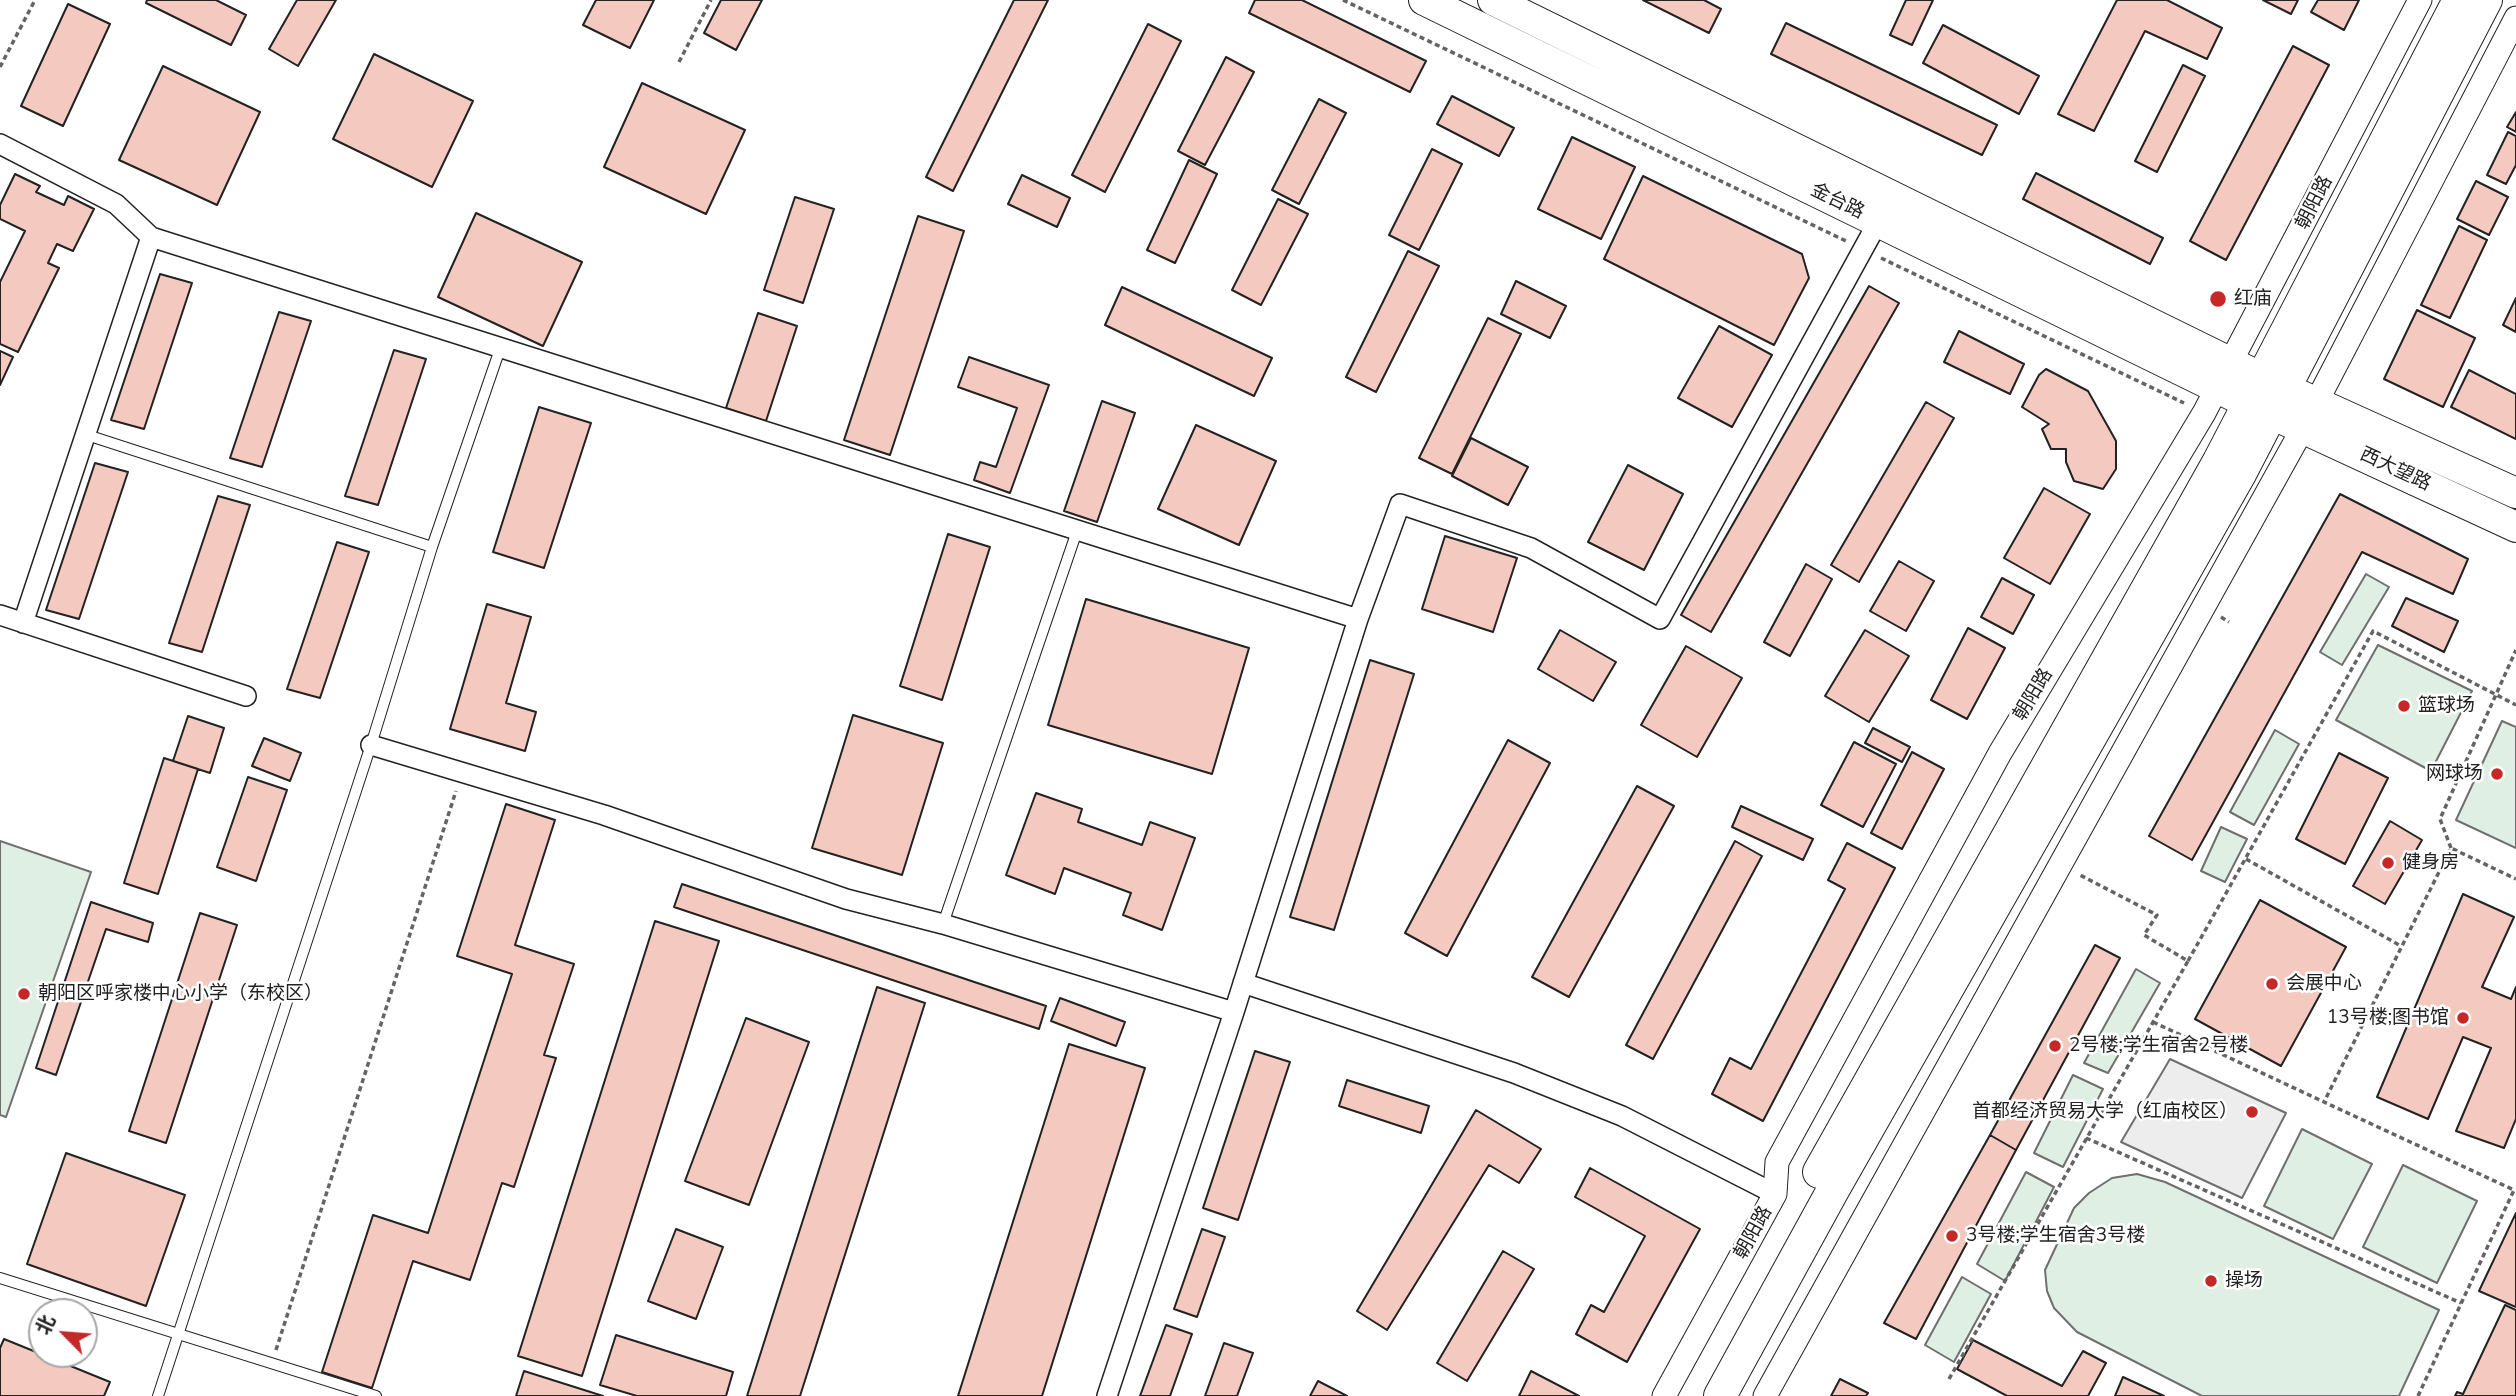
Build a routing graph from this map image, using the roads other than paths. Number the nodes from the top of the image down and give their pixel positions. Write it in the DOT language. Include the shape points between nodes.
graph roads {
  1 [pos="1424,0"];
  2 [pos="1493,0"];
  3 [pos="2420,0"];
  4 [pos="2459,0"];
  5 [pos="2486,0"];
  6 [pos="2516,18"];
  7 [pos="0,144"];
  8 [pos="1878,222"];
  9 [pos="151,237"];
  10 [pos="500,349"];
  11 [pos="2225,375"];
  12 [pos="2268,396"];
  13 [pos="2310,415"];
  14 [pos="86,435"];
  15 [pos="2516,493"];
  16 [pos="2516,527"];
  17 [pos="1078,528"];
  18 [pos="432,547"];
  19 [pos="0,615"];
  20 [pos="1358,619"];
  21 [pos="23,623"];
  22 [pos="246,696"];
  23 [pos="371,745"];
  24 [pos="943,924"];
  25 [pos="1243,983"];
  26 [pos="1234,1012"];
  27 [pos="1775,1194"];
  28 [pos="0,1278"];
  29 [pos="179,1334"];
  30 [pos="158,1396"];
  31 [pos="376,1396"];
  32 [pos="1107,1396"];
  33 [pos="1664,1396"];
  34 [pos="1699,1396"];
  35 [pos="1720,1396"];
  36 [pos="1765,1396"];
  1 -- 8 [label="main road, 金台路"];
  2 -- 11 [label="main road, 金台路"];
  3 -- 11 [label="street, 朝阳路"];
  4 -- 12 [label="highway, 朝阳路"];
  5 -- 12 [label="highway, 朝阳路"];
  6 -- 13 [label="street"];
  7 -- 9 [label="street" via="116,204"];
  8 -- 11 [label="main road, 金台路"];
  8 -- 20 [label="street" via="1660,620 1531,548 1400,504"];
  9 -- 10 [label="street"];
  9 -- 14 [label="street"];
  10 -- 17 [label="street"];
  10 -- 18 [label="lane"];
  11 -- 12 [label="main road, 金台路"];
  11 -- 27 [label="street, 朝阳路" via="2000,752 1777,1162"];
  12 -- 13 [label="main road, 西大望路"];
  12 -- 34 [label="highway, 朝阳路" via="1886,1049"];
  12 -- 35 [label="highway, 朝阳路"];
  13 -- 15 [label="main road, 西大望路"];
  13 -- 16 [label="main road, 西大望路"];
  13 -- 36 [label="street"];
  14 -- 18 [label="lane"];
  14 -- 21 [label="street"];
  17 -- 20 [label="street"];
  17 -- 24 [label="lane"];
  18 -- 23 [label="lane"];
  19 -- 21 [label="street"];
  20 -- 25 [label="street"];
  21 -- 22 [label="street"];
  23 -- 24 [label="street" via="604,815 846,899"];
  23 -- 29 [label="lane"];
  24 -- 26 [label="street"];
  25 -- 26 [label="street"];
  25 -- 27 [label="street" via="1514,1073 1622,1116"];
  26 -- 32 [label="street"];
  27 -- 33 [label="street, 朝阳路"];
  28 -- 29 [label="lane"];
  29 -- 30 [label="lane"];
  29 -- 31 [label="lane"];
}
